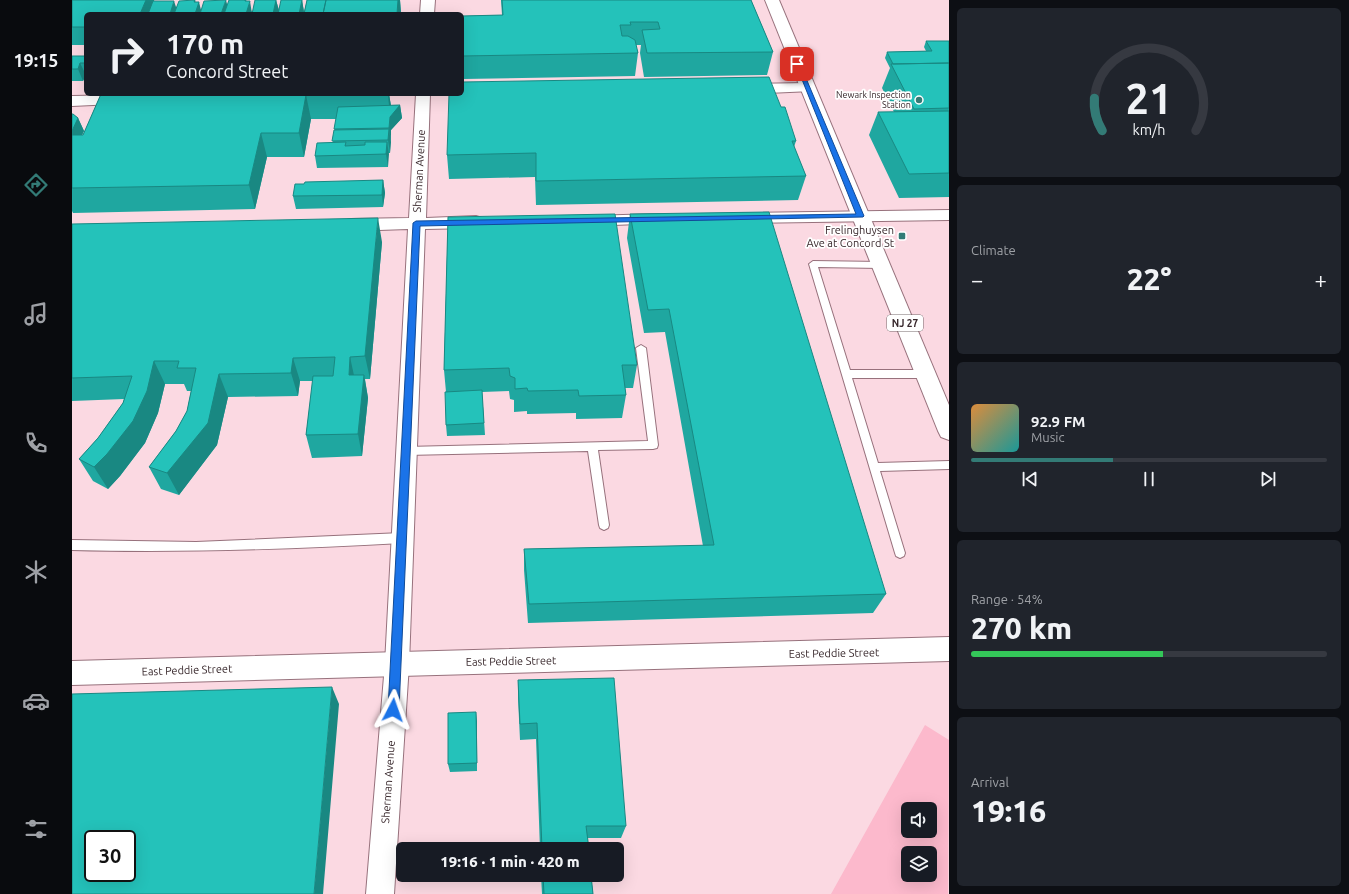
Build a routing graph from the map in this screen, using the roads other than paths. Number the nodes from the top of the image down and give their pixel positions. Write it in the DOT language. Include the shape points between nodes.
graph roads {
  1 [pos="428,0"];
  2 [pos="772,0"];
  3 [pos="427,12"];
  4 [pos="807,88"];
  5 [pos="729,89"];
  6 [pos="423,96"];
  7 [pos="108,97"];
  8 [pos="147,99"];
  9 [pos="72,101"];
  10 [pos="949,215"];
  11 [pos="860,216"];
  12 [pos="724,218"];
  13 [pos="676,219"];
  14 [pos="573,221"];
  15 [pos="494,222"];
  16 [pos="416,223"];
  17 [pos="337,225"];
  18 [pos="881,265"];
  19 [pos="641,348"];
  20 [pos="846,374"];
  21 [pos="926,374"];
  22 [pos="949,431"];
  23 [pos="592,447"];
  24 [pos="406,451"];
  25 [pos="949,465"];
  26 [pos="874,467"];
  27 [pos="604,525"];
  28 [pos="402,538"];
  29 [pos="72,545"];
  30 [pos="900,553"];
  31 [pos="949,649"];
  32 [pos="397,664"];
  33 [pos="72,673"];
  34 [pos="380,894"];
  1 -- 3 [label="street"];
  2 -- 4 [label="street, NJ 27"];
  4 -- 5 [label="street"];
  4 -- 11 [label="street, NJ 27"];
  6 -- 16 [label="street, Sherman Avenue"];
  7 -- 8 [label="street"];
  7 -- 9 [label="street"];
  10 -- 11 [label="street"];
  11 -- 12 [label="street"];
  11 -- 18 [label="street, NJ 27"];
  13 -- 14 [label="street"];
  15 -- 16 [label="street"];
  16 -- 17 [label="street"];
  16 -- 24 [label="street, Sherman Avenue"];
  18 -- 20 [label="lane" via="813,264"];
  18 -- 21 [label="street, NJ 27"];
  19 -- 23 [label="lane" via="653,445"];
  20 -- 21 [label="lane"];
  20 -- 26 [label="lane"];
  21 -- 22 [label="street, NJ 27"];
  23 -- 24 [label="lane"];
  23 -- 27 [label="lane"];
  24 -- 28 [label="street, Sherman Avenue"];
  25 -- 26 [label="lane"];
  26 -- 30 [label="lane"];
  28 -- 29 [label="lane" via="235,547 137,548"];
  28 -- 32 [label="street, Sherman Avenue"];
  31 -- 32 [label="street, East Peddie Street"];
  32 -- 33 [label="street, East Peddie Street"];
  32 -- 34 [label="street, Sherman Avenue"];
}
